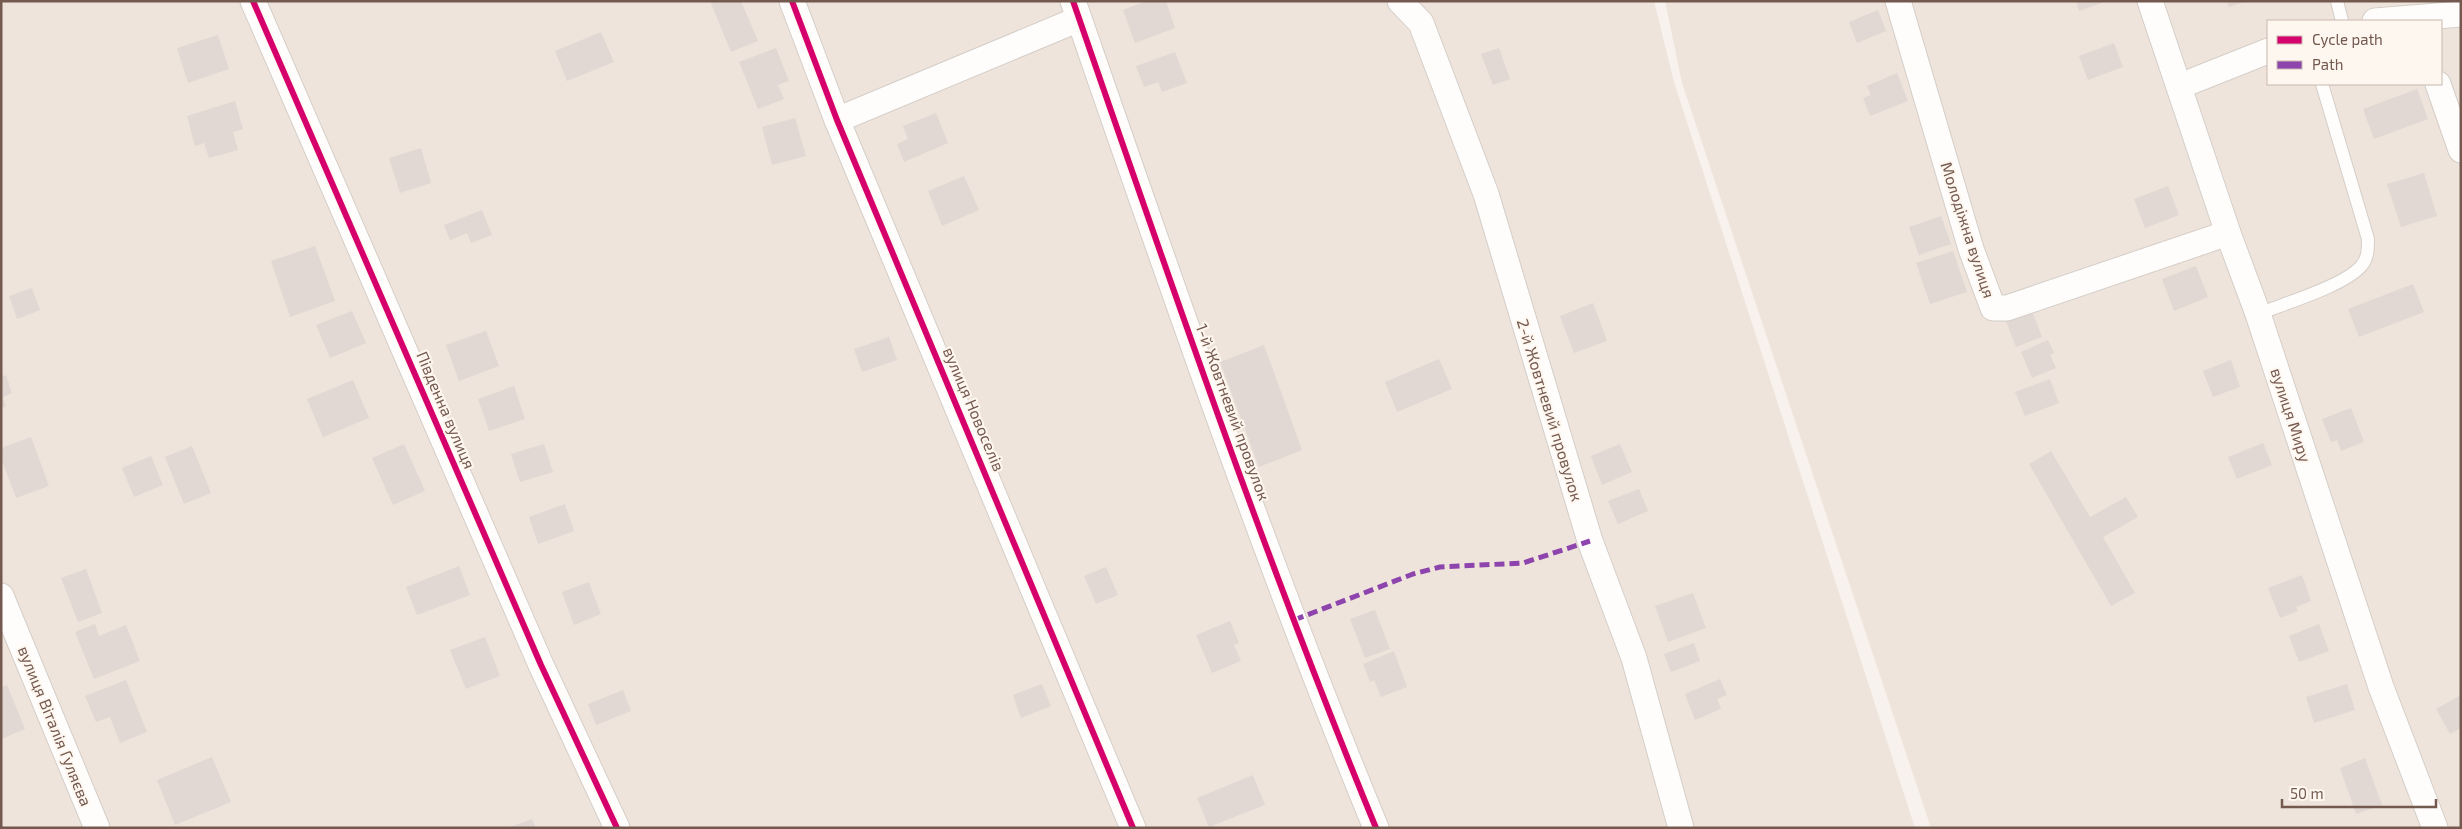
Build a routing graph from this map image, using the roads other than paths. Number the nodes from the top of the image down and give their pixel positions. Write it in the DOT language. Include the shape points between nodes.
graph roads {
  1 [pos="253,1"];
  2 [pos="792,1"];
  3 [pos="1400,1"];
  4 [pos="1898,1"];
  5 [pos="2150,1"];
  6 [pos="2337,1"];
  7 [pos="1076,10"];
  8 [pos="2461,14"];
  9 [pos="2342,20"];
  10 [pos="2416,20"];
  11 [pos="2267,50"];
  12 [pos="2322,85"];
  13 [pos="2438,85"];
  14 [pos="2180,86"];
  15 [pos="837,120"];
  16 [pos="2461,150"];
  17 [pos="2228,233"];
  18 [pos="2258,314"];
  19 [pos="1,596"];
  20 [pos="97,828"];
  21 [pos="617,828"];
  22 [pos="1133,828"];
  23 [pos="1376,828"];
  24 [pos="1680,828"];
  25 [pos="2435,828"];
  1 -- 21 [label="street, Південна вулиця" via="541,664"];
  2 -- 15 [label="street, вулиця Новоселів"];
  3 -- 24 [label="street, 2-й Жовтневий провулок" via="1421,23 1486,194 1590,541 1634,658"];
  4 -- 17 [label="street, Молодіжна вулиця" via="1972,249 1993,308 2007,308"];
  5 -- 14 [label="street, вулиця Миру"];
  6 -- 9 [label="lane"];
  7 -- 15 [label="street"];
  7 -- 23 [label="street, 1-й Жовтневий провулок" via="1210,391 1294,620"];
  8 -- 10 [label="street"];
  11 -- 14 [label="street"];
  12 -- 18 [label="lane" via="2368,239 2368,250 2364,263 2348,278"];
  13 -- 16 [label="street"];
  14 -- 17 [label="street, вулиця Миру"];
  15 -- 22 [label="street, вулиця Новоселів"];
  17 -- 18 [label="street, вулиця Миру"];
  18 -- 25 [label="street, вулиця Миру" via="2381,687"];
  19 -- 20 [label="street, вулиця Віталія Гуляєва"];
}
